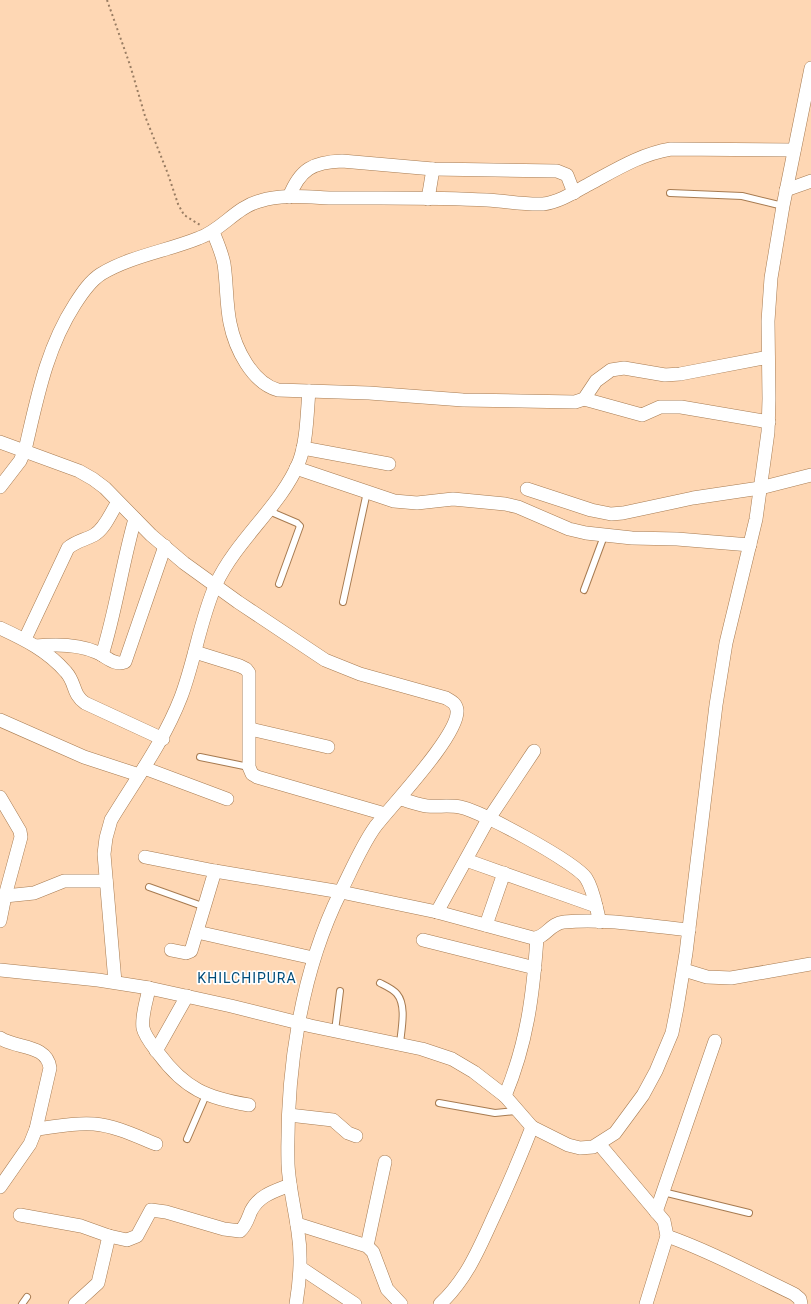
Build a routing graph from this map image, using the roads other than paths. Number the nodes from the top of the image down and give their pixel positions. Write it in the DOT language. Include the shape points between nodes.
graph roads {
  1 [pos="811,68"];
  2 [pos="794,150"];
  3 [pos="433,169"];
  4 [pos="811,181"];
  5 [pos="786,190"];
  6 [pos="574,193"];
  7 [pos="670,193"];
  8 [pos="289,197"];
  9 [pos="428,199"];
  10 [pos="783,206"];
  11 [pos="213,232"];
  12 [pos="768,357"];
  13 [pos="309,391"];
  14 [pos="584,399"];
  15 [pos="769,422"];
  16 [pos="0,442"];
  17 [pos="303,448"];
  18 [pos="25,450"];
  19 [pos="389,464"];
  20 [pos="296,468"];
  21 [pos="811,474"];
  22 [pos="0,487"];
  23 [pos="760,488"];
  24 [pos="527,489"];
  25 [pos="367,492"];
  26 [pos="118,502"];
  27 [pos="267,510"];
  28 [pos="135,519"];
  29 [pos="604,536"];
  30 [pos="750,545"];
  31 [pos="165,546"];
  32 [pos="279,584"];
  33 [pos="215,586"];
  34 [pos="584,590"];
  35 [pos="343,602"];
  36 [pos="0,628"];
  37 [pos="25,639"];
  38 [pos="36,646"];
  39 [pos="195,652"];
  40 [pos="102,655"];
  41 [pos="0,720"];
  42 [pos="250,729"];
  43 [pos="163,739"];
  44 [pos="328,747"];
  45 [pos="534,751"];
  46 [pos="200,757"];
  47 [pos="249,767"];
  48 [pos="142,771"];
  49 [pos="0,797"];
  50 [pos="227,799"];
  51 [pos="400,799"];
  52 [pos="385,814"];
  53 [pos="490,818"];
  54 [pos="145,857"];
  55 [pos="466,860"];
  56 [pos="215,871"];
  57 [pos="504,873"];
  58 [pos="106,881"];
  59 [pos="150,887"];
  60 [pos="341,892"];
  61 [pos="4,896"];
  62 [pos="596,906"];
  63 [pos="205,907"];
  64 [pos="437,912"];
  65 [pos="0,919"];
  66 [pos="600,922"];
  67 [pos="486,925"];
  68 [pos="689,930"];
  69 [pos="197,932"];
  70 [pos="537,938"];
  71 [pos="423,940"];
  72 [pos="172,950"];
  73 [pos="313,958"];
  74 [pos="811,964"];
  75 [pos="535,968"];
  76 [pos="0,970"];
  77 [pos="684,970"];
  78 [pos="115,982"];
  79 [pos="380,983"];
  80 [pos="149,988"];
  81 [pos="340,991"];
  82 [pos="187,996"];
  83 [pos="300,1024"];
  84 [pos="335,1031"];
  85 [pos="0,1038"];
  86 [pos="715,1041"];
  87 [pos="400,1044"];
  88 [pos="156,1051"];
  89 [pos="206,1095"];
  90 [pos="505,1096"];
  91 [pos="439,1103"];
  92 [pos="250,1105"];
  93 [pos="516,1111"];
  94 [pos="289,1115"];
  95 [pos="532,1127"];
  96 [pos="36,1129"];
  97 [pos="356,1136"];
  98 [pos="187,1138"];
  99 [pos="156,1144"];
  100 [pos="600,1144"];
  101 [pos="385,1162"];
  102 [pos="290,1185"];
  103 [pos="0,1187"];
  104 [pos="663,1192"];
  105 [pos="656,1212"];
  106 [pos="750,1213"];
  107 [pos="20,1215"];
  108 [pos="297,1224"];
  109 [pos="109,1236"];
  110 [pos="667,1236"];
  111 [pos="367,1246"];
  112 [pos="301,1268"];
  113 [pos="27,1297"];
  114 [pos="395,1302"];
  115 [pos="22,1304"];
  116 [pos="75,1304"];
  117 [pos="296,1304"];
  118 [pos="355,1304"];
  119 [pos="440,1304"];
  120 [pos="646,1304"];
  121 [pos="802,1304"];
  1 -- 2 [label="street"];
  2 -- 5 [label="street"];
  2 -- 6 [label="street" via="656,151 627,163"];
  3 -- 6 [label="street" via="557,171 567,175"];
  3 -- 8 [label="street" via="328,161 312,166 299,176"];
  3 -- 9 [label="street"];
  4 -- 5 [label="street"];
  5 -- 10 [label="street"];
  6 -- 9 [label="street" via="544,204"];
  7 -- 10 [label="lane" via="742,196"];
  8 -- 9 [label="street"];
  8 -- 11 [label="street" via="260,200 245,207"];
  10 -- 12 [label="street" via="772,278"];
  11 -- 13 [label="street" via="224,264 230,324 249,366 258,379 270,388"];
  11 -- 18 [label="street" via="136,259 101,274 93,281 55,338 41,378"];
  12 -- 14 [label="street" via="680,374 611,370 596,381"];
  12 -- 15 [label="street"];
  13 -- 14 [label="street" via="463,400 575,402"];
  13 -- 17 [label="street"];
  14 -- 15 [label="street" via="642,415 660,407 681,407"];
  15 -- 23 [label="street"];
  16 -- 18 [label="street"];
  17 -- 19 [label="street"];
  17 -- 20 [label="street"];
  18 -- 22 [label="street" via="20,461"];
  18 -- 26 [label="street" via="79,471 105,488"];
  20 -- 25 [label="street"];
  20 -- 27 [label="street"];
  21 -- 23 [label="street"];
  23 -- 24 [label="street" via="693,498 623,514 591,510"];
  23 -- 30 [label="street"];
  25 -- 29 [label="street" via="409,503 453,499 505,504 528,510 569,529"];
  25 -- 35 [label="lane"];
  26 -- 28 [label="street"];
  26 -- 37 [label="street" via="100,531 68,548"];
  27 -- 32 [label="lane" via="300,526"];
  27 -- 33 [label="street" via="232,555"];
  28 -- 31 [label="street"];
  28 -- 40 [label="street"];
  29 -- 30 [label="street"];
  29 -- 34 [label="lane"];
  30 -- 68 [label="street" via="726,643 716,705"];
  31 -- 33 [label="street"];
  31 -- 40 [label="street" via="125,662 121,664"];
  33 -- 39 [label="street"];
  33 -- 51 [label="street" via="325,660 360,674 432,693 454,703 457,710 449,731"];
  36 -- 37 [label="street"];
  37 -- 38 [label="street"];
  38 -- 40 [label="street" via="84,648"];
  38 -- 43 [label="street" via="67,673 78,698"];
  39 -- 42 [label="street" via="246,669 249,673"];
  39 -- 43 [label="street" via="182,696"];
  41 -- 48 [label="street" via="84,757"];
  42 -- 44 [label="street"];
  42 -- 47 [label="street"];
  43 -- 48 [label="street"];
  45 -- 53 [label="street"];
  46 -- 47 [label="lane"];
  47 -- 52 [label="street" via="252,774 257,777"];
  48 -- 50 [label="street"];
  48 -- 58 [label="street" via="107,829 104,854"];
  49 -- 61 [label="street" via="21,837"];
  51 -- 52 [label="street"];
  51 -- 53 [label="street" via="427,806 459,807"];
  52 -- 60 [label="street" via="374,829"];
  53 -- 55 [label="street"];
  53 -- 62 [label="street" via="580,872 590,886"];
  54 -- 56 [label="street"];
  55 -- 57 [label="street"];
  55 -- 64 [label="street"];
  56 -- 60 [label="street"];
  56 -- 63 [label="street"];
  57 -- 62 [label="street"];
  57 -- 67 [label="street"];
  58 -- 61 [label="street" via="64,881 34,893"];
  58 -- 78 [label="street"];
  59 -- 63 [label="lane"];
  60 -- 64 [label="street"];
  60 -- 73 [label="street"];
  61 -- 65 [label="street"];
  62 -- 66 [label="street"];
  63 -- 69 [label="street"];
  64 -- 67 [label="street"];
  66 -- 68 [label="street"];
  66 -- 70 [label="street" via="558,923"];
  67 -- 70 [label="street"];
  68 -- 77 [label="street"];
  69 -- 72 [label="street" via="189,953"];
  69 -- 73 [label="street"];
  70 -- 75 [label="street"];
  71 -- 75 [label="street"];
  73 -- 83 [label="street"];
  74 -- 77 [label="street" via="731,978 707,977"];
  75 -- 90 [label="street" via="525,1039"];
  76 -- 78 [label="street"];
  77 -- 100 [label="street" via="672,1033 665,1054 628,1118 615,1133"];
  78 -- 80 [label="street"];
  79 -- 87 [label="lane" via="400,998"];
  80 -- 82 [label="street"];
  80 -- 88 [label="street" via="143,1024 146,1036"];
  81 -- 84 [label="lane"];
  82 -- 83 [label="street"];
  82 -- 88 [label="street"];
  83 -- 84 [label="street"];
  83 -- 94 [label="street" via="290,1086"];
  84 -- 87 [label="street"];
  85 -- 96 [label="street" via="44,1053 49,1060 50,1068"];
  86 -- 104 [label="street"];
  87 -- 90 [label="street" via="452,1059"];
  88 -- 89 [label="street" via="179,1078"];
  89 -- 92 [label="street"];
  89 -- 98 [label="lane"];
  90 -- 93 [label="street"];
  91 -- 93 [label="lane" via="495,1113"];
  93 -- 95 [label="street"];
  94 -- 97 [label="street" via="334,1120 348,1133"];
  94 -- 102 [label="street"];
  95 -- 100 [label="street" via="568,1145 580,1148"];
  95 -- 119 [label="street" via="470,1266 452,1293"];
  96 -- 99 [label="street" via="94,1124 115,1128"];
  96 -- 103 [label="street" via="30,1144"];
  100 -- 105 [label="street"];
  101 -- 111 [label="street"];
  102 -- 108 [label="street"];
  102 -- 109 [label="street" via="256,1202 244,1228 240,1231 224,1230 151,1210 142,1228 132,1239"];
  104 -- 105 [label="street"];
  104 -- 106 [label="lane"];
  105 -- 110 [label="street" via="664,1221"];
  107 -- 109 [label="street" via="81,1226"];
  108 -- 111 [label="street"];
  108 -- 112 [label="street"];
  109 -- 116 [label="street" via="98,1283"];
  110 -- 120 [label="street"];
  110 -- 121 [label="street" via="728,1260 794,1294"];
  111 -- 114 [label="street" via="373,1252 387,1289"];
  112 -- 117 [label="street"];
  112 -- 118 [label="street"];
  113 -- 115 [label="lane"];
}
